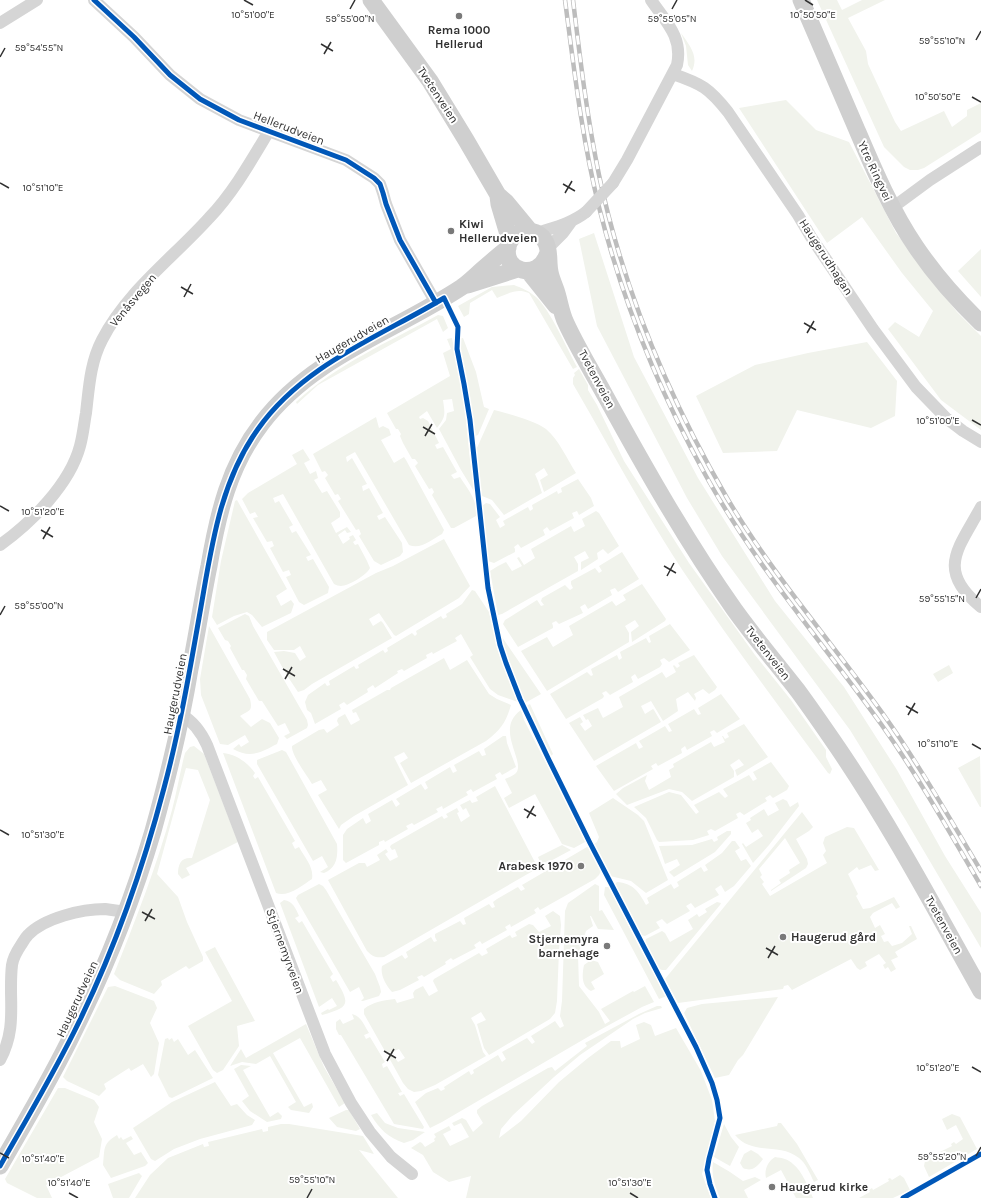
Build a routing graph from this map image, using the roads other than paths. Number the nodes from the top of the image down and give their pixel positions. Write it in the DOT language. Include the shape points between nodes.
graph roads {
  1 [pos="37,0"];
  2 [pos="94,0"];
  3 [pos="371,0"];
  4 [pos="651,0"];
  5 [pos="801,0"];
  6 [pos="0,23"];
  7 [pos="673,74"];
  8 [pos="269,131"];
  9 [pos="981,147"];
  10 [pos="498,195"];
  11 [pos="892,208"];
  12 [pos="571,222"];
  13 [pos="534,232"];
  14 [pos="509,244"];
  15 [pos="548,252"];
  16 [pos="523,270"];
  17 [pos="464,286"];
  18 [pos="436,302"];
  19 [pos="561,312"];
  20 [pos="981,323"];
  21 [pos="981,442"];
  22 [pos="981,507"];
  23 [pos="0,546"];
  24 [pos="981,607"];
  25 [pos="182,715"];
  26 [pos="126,912"];
  27 [pos="981,991"];
  28 [pos="0,1060"];
  29 [pos="0,1166"];
  30 [pos="412,1174"];
  1 -- 6 [label="street"];
  2 -- 8 [label="street, Hellerudveien" via="170,75 200,99 239,120"];
  3 -- 10 [label="main road, Tvetenveien" via="430,81"];
  4 -- 7 [label="street" via="677,40 679,57"];
  5 -- 11 [label="main road, Ytre Ringvei"];
  7 -- 12 [label="street, bridge" via="613,183 586,212"];
  7 -- 21 [label="street, Haugerudhagan" via="700,84 716,97 798,214 873,329 916,387 946,418"];
  8 -- 18 [label="street, Hellerudveien" via="346,160 380,184 400,240"];
  8 -- 23 [label="street, Venåsvegen" via="221,205 119,312 101,342 93,363 80,447 74,460 57,489 35,516"];
  9 -- 11 [label="street"];
  10 -- 13 [label="main road, Tvetenveien"];
  10 -- 14 [label="main road, Tvetenveien"];
  11 -- 20 [label="main road, Ytre Ringvei" via="930,267 949,291"];
  12 -- 13 [label="street"];
  12 -- 15 [label="street"];
  13 -- 14 [label="main road" via="521,232 513,237"];
  13 -- 15 [label="main road, Tvetenveien" via="544,240"];
  14 -- 16 [label="main road, Tvetenveien" via="509,260"];
  14 -- 17 [label="main road, Haugerudveien"];
  15 -- 16 [label="main road" via="542,265 533,270"];
  15 -- 19 [label="main road, Tvetenveien" via="550,272"];
  16 -- 17 [label="main road, Haugerudveien"];
  16 -- 19 [label="main road, Tvetenveien"];
  17 -- 18 [label="main road, Haugerudveien"];
  18 -- 25 [label="main road, Haugerudveien" via="346,352 298,385 265,419 245,448 228,483 216,528"];
  19 -- 27 [label="main road, Tvetenveien" via="639,458 681,529 736,611 798,691 856,775"];
  22 -- 24 [label="street" via="956,552 954,565 959,585"];
  25 -- 26 [label="main road, Haugerudveien" via="152,832"];
  25 -- 30 [label="street, Stjernemyrveien" via="192,721 207,745 325,1054 370,1132 391,1158"];
  26 -- 28 [label="street" via="106,909 84,911 60,917 28,935 12,962 10,1033"];
  26 -- 29 [label="main road, Haugerudveien" via="75,1030"];
}
